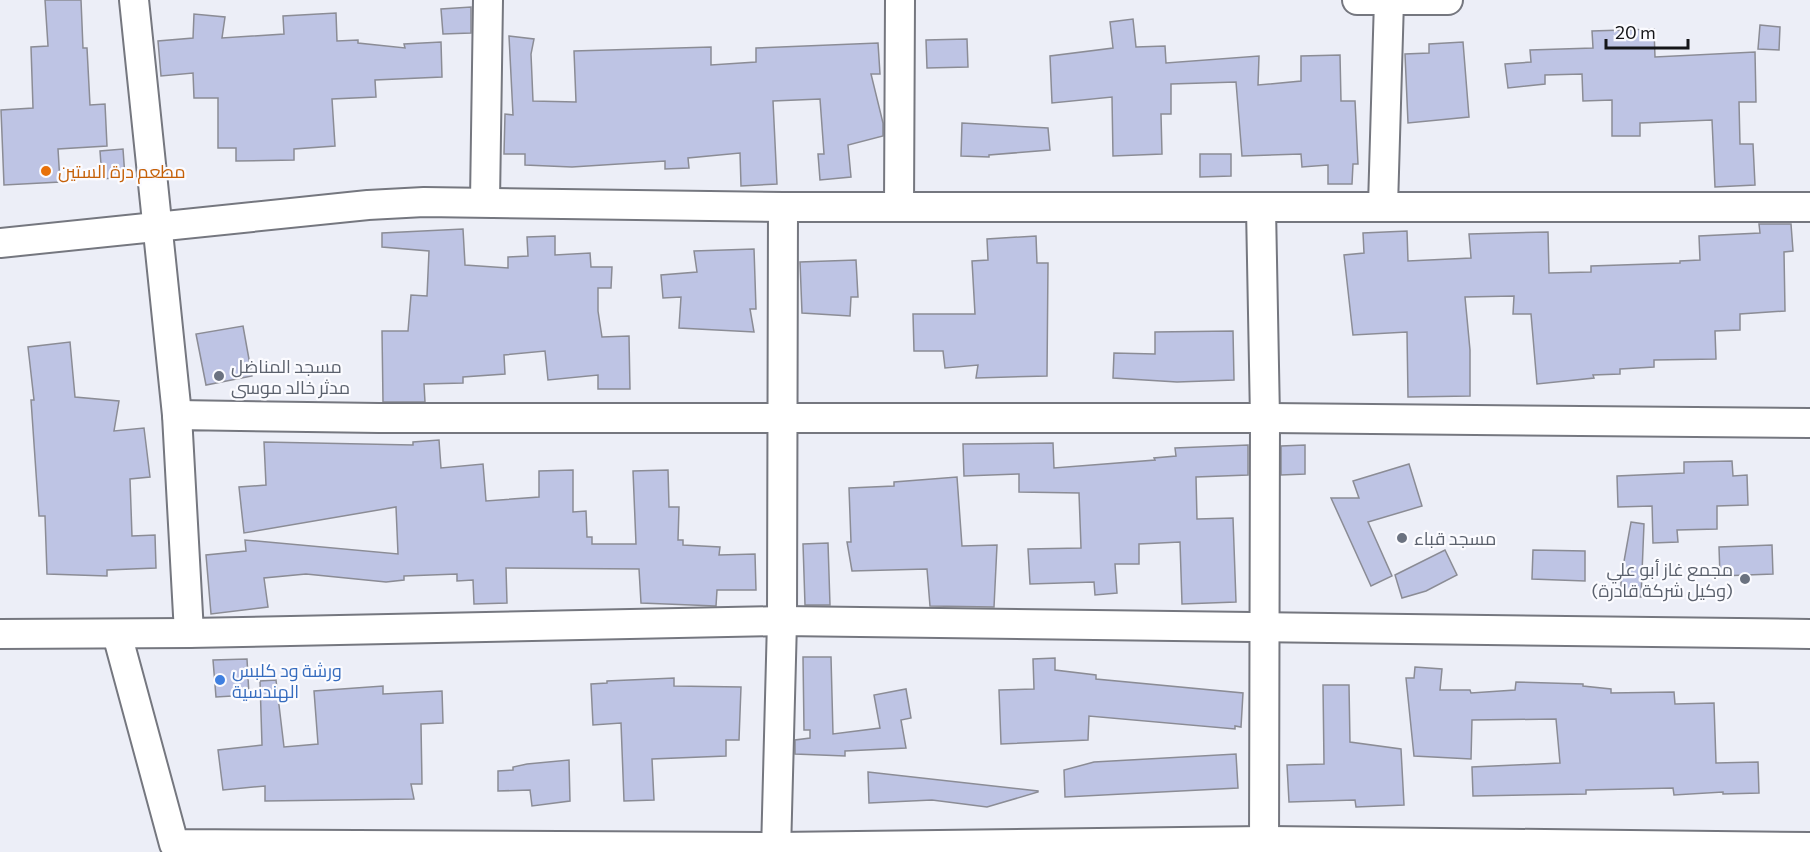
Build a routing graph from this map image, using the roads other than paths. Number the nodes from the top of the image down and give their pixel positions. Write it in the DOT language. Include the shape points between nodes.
graph roads {
  1 [pos="134,0"];
  2 [pos="488,0"];
  3 [pos="900,0"];
  4 [pos="1357,0"];
  5 [pos="1389,0"];
  6 [pos="1448,0"];
  7 [pos="485,201"];
  8 [pos="1383,206"];
  9 [pos="783,207"];
  10 [pos="899,207"];
  11 [pos="1810,207"];
  12 [pos="1261,208"];
  13 [pos="157,227"];
  14 [pos="0,243"];
  15 [pos="177,415"];
  16 [pos="1265,418"];
  17 [pos="783,420"];
  18 [pos="1810,423"];
  19 [pos="782,621"];
  20 [pos="1265,627"];
  21 [pos="0,633"];
  22 [pos="189,633"];
  23 [pos="117,634"];
  24 [pos="1810,634"];
  25 [pos="1264,846"];
  26 [pos="1810,847"];
  27 [pos="776,849"];
  1 -- 13 [label="street"];
  2 -- 7 [label="street"];
  3 -- 10 [label="street"];
  4 -- 5 [label="street"];
  5 -- 6 [label="street"];
  5 -- 8 [label="street"];
  7 -- 9 [label="street"];
  7 -- 13 [label="street" via="368,205"];
  8 -- 11 [label="street"];
  8 -- 12 [label="street"];
  9 -- 10 [label="street"];
  9 -- 17 [label="street"];
  10 -- 12 [label="street"];
  12 -- 16 [label="street"];
  13 -- 14 [label="street"];
  13 -- 15 [label="street"];
  15 -- 17 [label="street"];
  15 -- 22 [label="street"];
  16 -- 17 [label="street"];
  16 -- 18 [label="street"];
  16 -- 20 [label="street"];
  17 -- 19 [label="street"];
  19 -- 20 [label="street"];
  19 -- 22 [label="street"];
  19 -- 27 [label="street"];
  20 -- 24 [label="street"];
  20 -- 25 [label="street"];
  21 -- 23 [label="street"];
  22 -- 23 [label="street"];
  23 -- 27 [label="street" via="174,844"];
  25 -- 26 [label="street"];
  25 -- 27 [label="street"];
}
